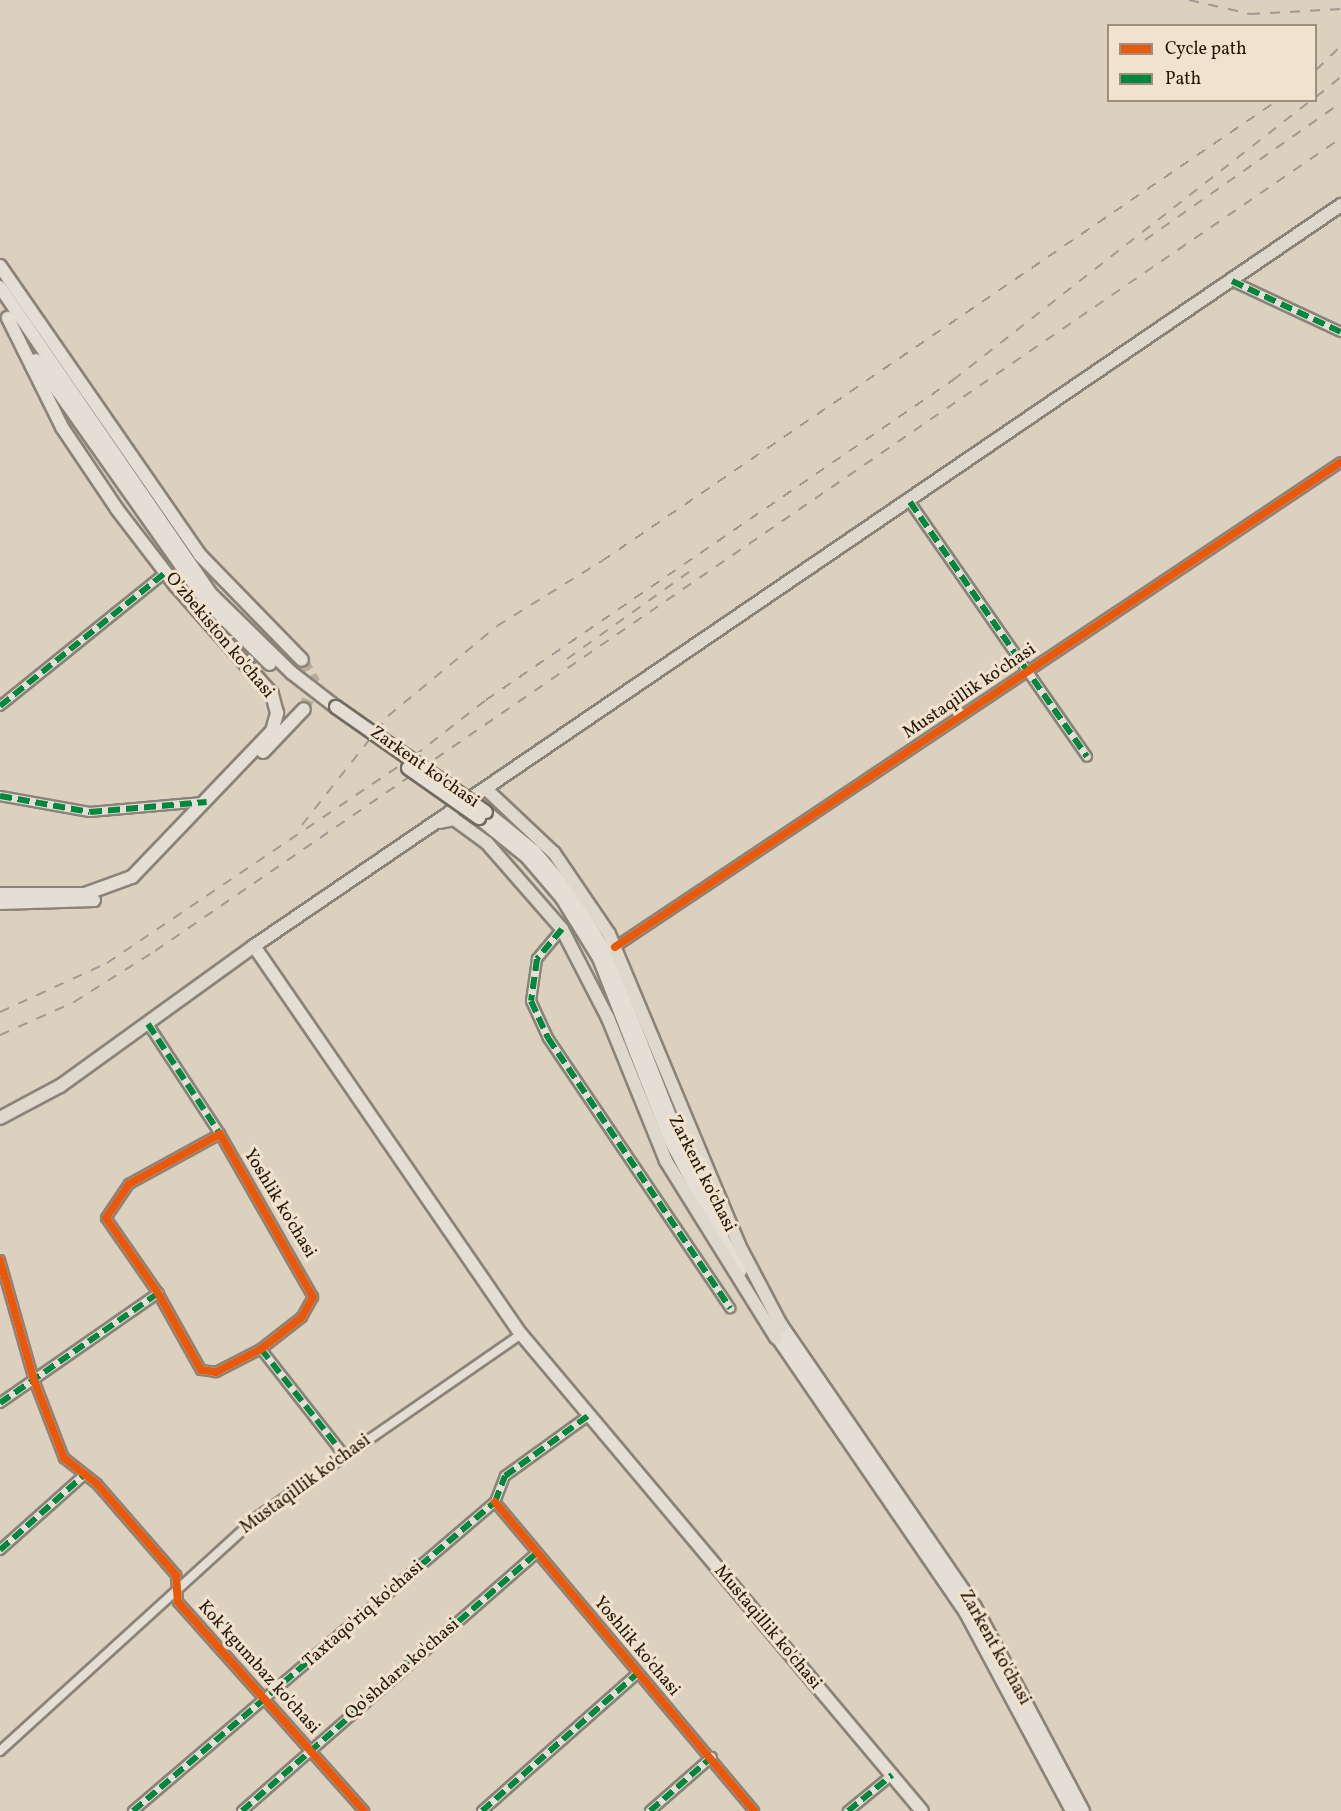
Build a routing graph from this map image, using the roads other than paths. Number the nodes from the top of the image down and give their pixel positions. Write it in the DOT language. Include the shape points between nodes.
graph roads {
  1 [pos="1341,206"];
  2 [pos="0,266"];
  3 [pos="1232,281"];
  4 [pos="0,287"];
  5 [pos="0,307"];
  6 [pos="8,318"];
  7 [pos="1341,332"];
  8 [pos="34,337"];
  9 [pos="50,339"];
  10 [pos="1341,462"];
  11 [pos="910,502"];
  12 [pos="166,572"];
  13 [pos="208,597"];
  14 [pos="302,660"];
  15 [pos="1030,670"];
  16 [pos="0,706"];
  17 [pos="304,709"];
  18 [pos="1088,757"];
  19 [pos="486,789"];
  20 [pos="0,796"];
  21 [pos="207,802"];
  22 [pos="431,826"];
  23 [pos="0,894"];
  24 [pos="0,903"];
  25 [pos="562,929"];
  26 [pos="254,946"];
  27 [pos="615,947"];
  28 [pos="148,1024"];
  29 [pos="0,1118"];
  30 [pos="220,1134"];
  31 [pos="0,1260"];
  32 [pos="158,1293"];
  33 [pos="730,1308"];
  34 [pos="779,1332"];
  35 [pos="521,1334"];
  36 [pos="261,1349"];
  37 [pos="34,1380"];
  38 [pos="0,1403"];
  39 [pos="588,1416"];
  40 [pos="345,1456"];
  41 [pos="82,1477"];
  42 [pos="495,1502"];
  43 [pos="0,1550"];
  44 [pos="537,1553"];
  45 [pos="178,1589"];
  46 [pos="637,1674"];
  47 [pos="266,1700"];
  48 [pos="311,1750"];
  49 [pos="0,1751"];
  50 [pos="712,1757"];
  51 [pos="892,1775"];
  52 [pos="133,1811"];
  53 [pos="242,1811"];
  54 [pos="364,1811"];
  55 [pos="482,1811"];
  56 [pos="650,1811"];
  57 [pos="754,1811"];
  58 [pos="848,1811"];
  59 [pos="922,1811"];
  60 [pos="1072,1811"];
  61 [pos="1083,1811"];
  1 -- 3 [label="main road"];
  2 -- 9 [label="main road, O'zbekiston ko'chasi"];
  3 -- 7 [label="street"];
  3 -- 11 [label="main road"];
  4 -- 8 [label="main road, O'zbekiston ko'chasi"];
  5 -- 6 [label="main road, O'zbekiston ko'chasi"];
  6 -- 12 [label="main road, O'zbekiston ko'chasi" via="63,427"];
  6 -- 13 [label="main road, O'zbekiston ko'chasi"];
  8 -- 9 [label="main road"];
  8 -- 13 [label="main road, O'zbekiston ko'chasi"];
  9 -- 14 [label="main road, O'zbekiston ko'chasi" via="200,555"];
  10 -- 15 [label="street, Mustaqillik ko'chasi"];
  11 -- 15 [label="street"];
  11 -- 19 [label="main road"];
  12 -- 16 [label="street"];
  12 -- 21 [label="main road, O'zbekiston ko'chasi" via="276,704 274,729"];
  13 -- 34 [label="main road, Zarkent ko'chasi, bridge" via="286,679 483,815 562,898 599,958 669,1138"];
  15 -- 18 [label="street"];
  15 -- 27 [label="street, Mustaqillik ko'chasi"];
  17 -- 24 [label="main road" via="167,857 137,882 81,903"];
  19 -- 22 [label="main road"];
  19 -- 27 [label="main road" via="554,853"];
  20 -- 21 [label="street" via="90,812"];
  21 -- 23 [label="main road, O'zbekiston ko'chasi" via="160,853 122,883 74,895"];
  22 -- 25 [label="main road" via="454,819 468,827 512,866"];
  22 -- 26 [label="main road"];
  25 -- 33 [label="street" via="544,945 532,973 531,1001 548,1038"];
  25 -- 34 [label="main road" via="608,1018 666,1161"];
  26 -- 28 [label="main road"];
  26 -- 35 [label="main road, Mustaqillik ko'chasi"];
  27 -- 34 [label="main road"];
  28 -- 29 [label="main road" via="60,1086"];
  28 -- 30 [label="street, Yoshlik ko'chasi"];
  30 -- 32 [label="street, Yoshlik ko'chasi" via="129,1184 106,1218"];
  30 -- 36 [label="street, Yoshlik ko'chasi" via="313,1297 302,1317"];
  31 -- 37 [label="street, Kok'kgumbaz ko'chasi"];
  32 -- 36 [label="street, Yoshlik ko'chasi" via="201,1370 216,1372"];
  32 -- 37 [label="street"];
  34 -- 60 [label="main road, Zarkent ko'chasi" via="966,1613"];
  34 -- 61 [label="main road, Zarkent ko'chasi" via="975,1607"];
  35 -- 39 [label="main road, Mustaqillik ko'chasi"];
  35 -- 40 [label="street, Mustaqillik ko'chasi"];
  36 -- 40 [label="street"];
  37 -- 38 [label="street"];
  37 -- 41 [label="street, Kok'kgumbaz ko'chasi" via="64,1458"];
  39 -- 42 [label="street, Taxtaqo'riq ko'chasi" via="506,1476"];
  39 -- 51 [label="main road, Mustaqillik ko'chasi"];
  40 -- 45 [label="street, Mustaqillik ko'chasi" via="257,1517"];
  41 -- 43 [label="street"];
  41 -- 45 [label="street, Kok'kgumbaz ko'chasi" via="97,1484 176,1575"];
  42 -- 44 [label="street, Yoshlik ko'chasi"];
  42 -- 47 [label="street, Taxtaqo'riq ko'chasi"];
  44 -- 46 [label="street, Yoshlik ko'chasi"];
  44 -- 48 [label="street, Qo'shdara ko'chasi"];
  45 -- 47 [label="street, Kok'kgumbaz ko'chasi" via="178,1602"];
  45 -- 49 [label="street, Mustaqillik ko'chasi"];
  46 -- 50 [label="street, Yoshlik ko'chasi"];
  46 -- 55 [label="street"];
  47 -- 48 [label="street, Kok'kgumbaz ko'chasi"];
  47 -- 52 [label="street, Taxtaqo'riq ko'chasi"];
  48 -- 53 [label="street, Qo'shdara ko'chasi"];
  48 -- 54 [label="street, Kok'kgumbaz ko'chasi"];
  50 -- 56 [label="street"];
  50 -- 57 [label="street, Yoshlik ko'chasi"];
  51 -- 58 [label="street"];
  51 -- 59 [label="main road, Mustaqillik ko'chasi"];
}
